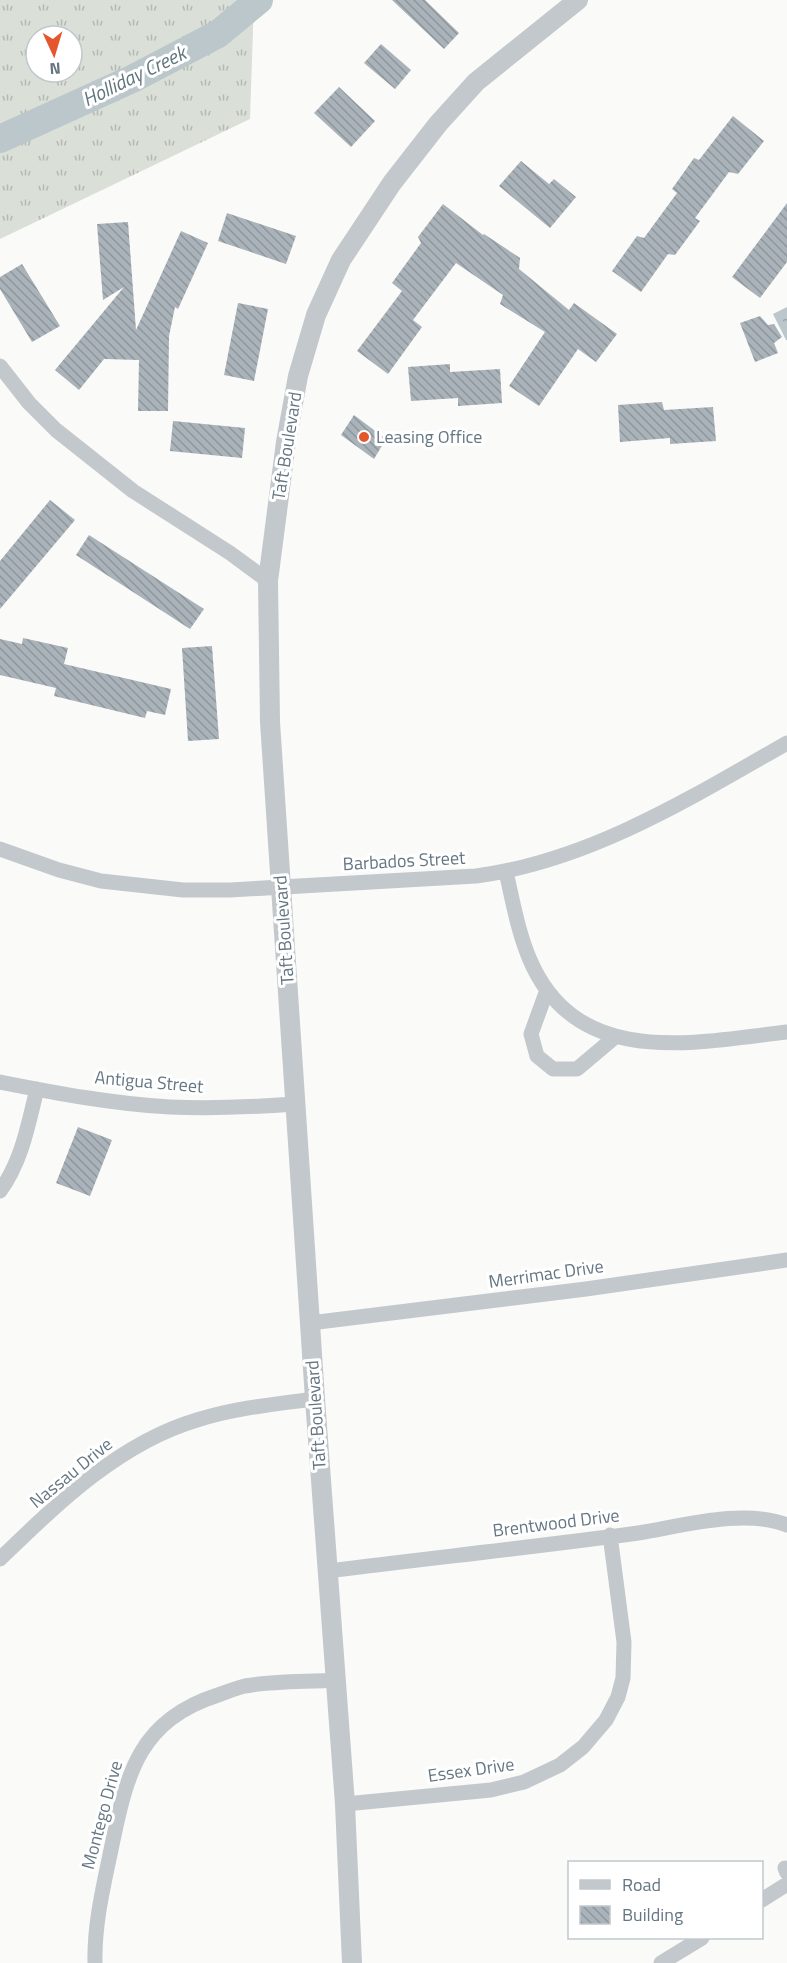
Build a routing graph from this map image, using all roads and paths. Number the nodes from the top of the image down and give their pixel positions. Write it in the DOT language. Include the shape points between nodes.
graph roads {
  1 [pos="578,0"];
  2 [pos="0,366"];
  3 [pos="268,580"];
  4 [pos="787,743"];
  5 [pos="0,849"];
  6 [pos="506,872"];
  7 [pos="281,887"];
  8 [pos="547,990"];
  9 [pos="787,1032"];
  10 [pos="615,1037"];
  11 [pos="0,1082"];
  12 [pos="37,1089"];
  13 [pos="295,1104"];
  14 [pos="0,1191"];
  15 [pos="787,1260"];
  16 [pos="310,1323"];
  17 [pos="315,1399"];
  18 [pos="787,1525"];
  19 [pos="610,1535"];
  20 [pos="0,1560"];
  21 [pos="328,1571"];
  22 [pos="336,1680"];
  23 [pos="345,1804"];
  24 [pos="787,1884"];
  25 [pos="763,1899"];
  26 [pos="700,1939"];
  27 [pos="95,1963"];
  28 [pos="352,1963"];
  29 [pos="661,1963"];
  1 -- 3 [label="street, Taft Boulevard" via="476,82 392,183 341,260 316,315 298,376"];
  2 -- 3 [label="street" via="29,403 64,437 132,491"];
  3 -- 7 [label="street, Taft Boulevard" via="270,722"];
  4 -- 6 [label="street, Barbados Street" via="678,805 580,850"];
  5 -- 7 [label="street, Barbados Street" via="59,870 130,886 183,890"];
  6 -- 7 [label="street, Barbados Street"];
  6 -- 8 [label="street" via="522,941"];
  7 -- 13 [label="street, Taft Boulevard"];
  8 -- 10 [label="street" via="581,1022"];
  8 -- 10 [label="street" via="531,1034 537,1056 552,1069 577,1069"];
  9 -- 10 [label="street" via="651,1043"];
  11 -- 12 [label="street, Antigua Street"];
  12 -- 13 [label="street, Antigua Street" via="168,1107"];
  12 -- 14 [label="street" via="19,1157"];
  13 -- 16 [label="street, Taft Boulevard"];
  15 -- 16 [label="street, Merrimac Drive"];
  16 -- 17 [label="street, Taft Boulevard"];
  17 -- 20 [label="street, Nassau Drive" via="241,1409 155,1436 107,1464"];
  17 -- 21 [label="street, Taft Boulevard"];
  18 -- 19 [label="street, Brentwood Drive" via="724,1518"];
  19 -- 21 [label="street, Brentwood Drive"];
  19 -- 23 [label="street, Essex Drive" via="624,1642 623,1678 606,1720 583,1747 560,1765 524,1782 491,1790"];
  21 -- 22 [label="street, Taft Boulevard"];
  22 -- 23 [label="street, Taft Boulevard"];
  22 -- 27 [label="street, Montego Drive" via="244,1686 201,1700 154,1732 130,1773 117,1820 94,1942"];
  23 -- 28 [label="street, Taft Boulevard"];
  24 -- 25 [label="street"];
  26 -- 29 [label="street"];
}
